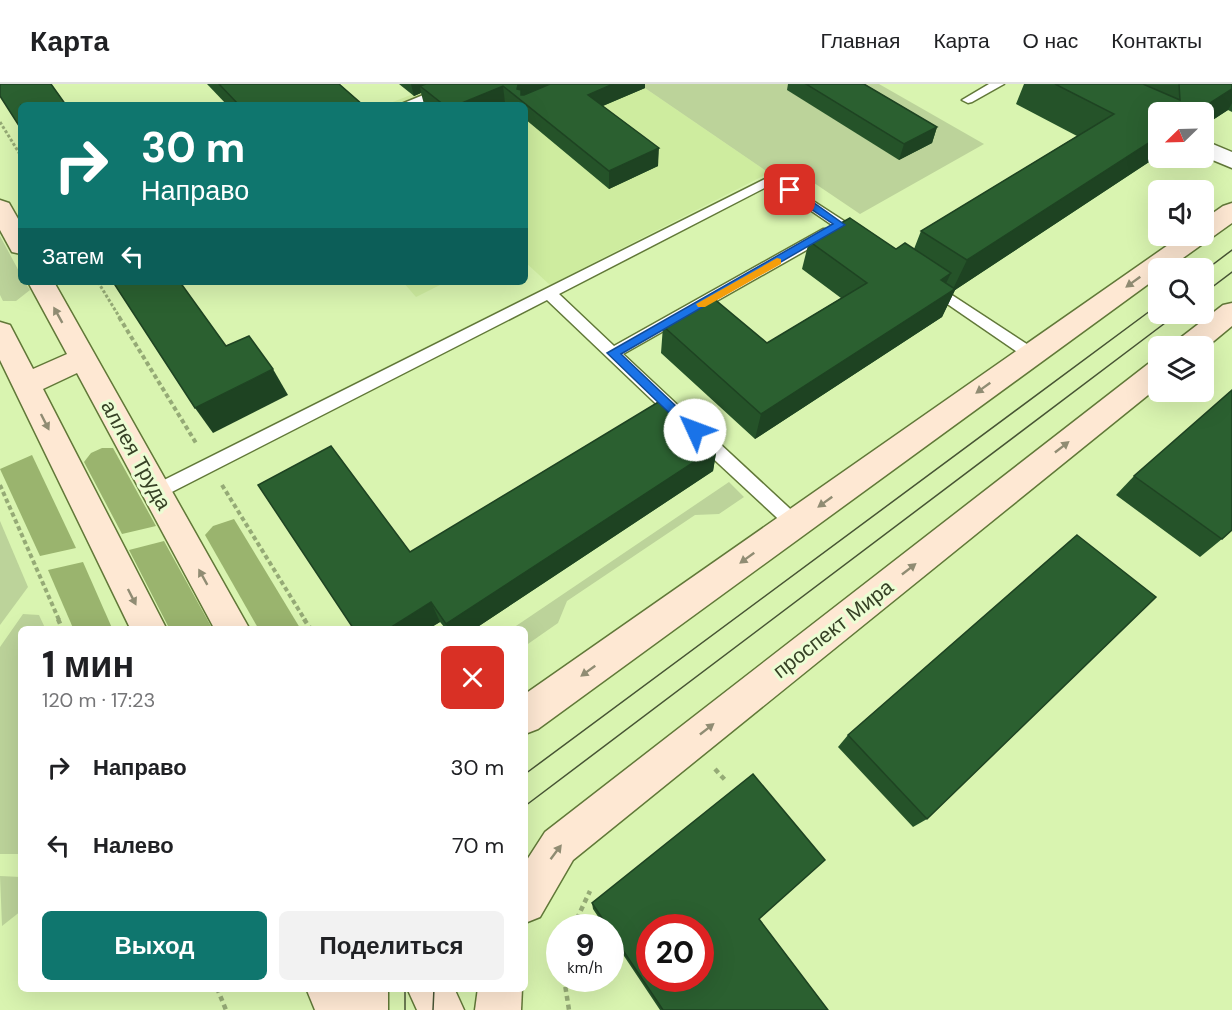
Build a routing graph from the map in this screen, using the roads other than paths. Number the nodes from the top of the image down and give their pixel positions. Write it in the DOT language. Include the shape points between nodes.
graph roads {
  1 [pos="460,84"];
  2 [pos="998,84"];
  3 [pos="968,100"];
  4 [pos="413,102"];
  5 [pos="1214,152"];
  6 [pos="1232,161"];
  7 [pos="0,208"];
  8 [pos="1232,211"];
  9 [pos="1214,224"];
  10 [pos="840,225"];
  11 [pos="18,240"];
  12 [pos="867,243"];
  13 [pos="1183,246"];
  14 [pos="923,281"];
  15 [pos="43,285"];
  16 [pos="549,292"];
  17 [pos="1232,312"];
  18 [pos="0,332"];
  19 [pos="1202,336"];
  20 [pos="613,353"];
  21 [pos="1031,354"];
  22 [pos="83,359"];
  23 [pos="1148,379"];
  24 [pos="26,384"];
  25 [pos="156,492"];
  26 [pos="794,524"];
  27 [pos="147,626"];
  28 [pos="231,626"];
  29 [pos="528,714"];
  30 [pos="528,897"];
  31 [pos="330,992"];
  32 [pos="366,992"];
  33 [pos="431,992"];
  34 [pos="500,992"];
  35 [pos="339,1010"];
  36 [pos="365,1010"];
  37 [pos="441,1010"];
  38 [pos="498,1010"];
  1 -- 4 [label="lane"];
  2 -- 3 [label="lane"];
  5 -- 6 [label="street"];
  7 -- 11 [label="main road"];
  8 -- 9 [label="main road"];
  10 -- 12 [label="lane"];
  10 -- 16 [label="lane" via="773,179"];
  10 -- 20 [label="lane"];
  13 -- 21 [label="main road, one-way"];
  14 -- 21 [label="lane"];
  22 -- 15 [label="main road, аллея Труда, one-way"];
  16 -- 20 [label="lane"];
  16 -- 25 [label="lane"];
  17 -- 19 [label="main road"];
  18 -- 24 [label="main road"];
  20 -- 26 [label="lane"];
  21 -- 26 [label="main road, one-way"];
  22 -- 24 [label="main road"];
  22 -- 25 [label="main road, аллея Труда"];
  30 -- 23 [label="main road, проспект Мира, one-way" via="559,846"];
  24 -- 27 [label="main road, one-way"];
  28 -- 25 [label="main road, аллея Труда, one-way"];
  26 -- 29 [label="main road, one-way"];
  31 -- 35 [label="main road"];
  32 -- 36 [label="main road"];
  33 -- 37 [label="main road"];
  34 -- 38 [label="main road"];
}
